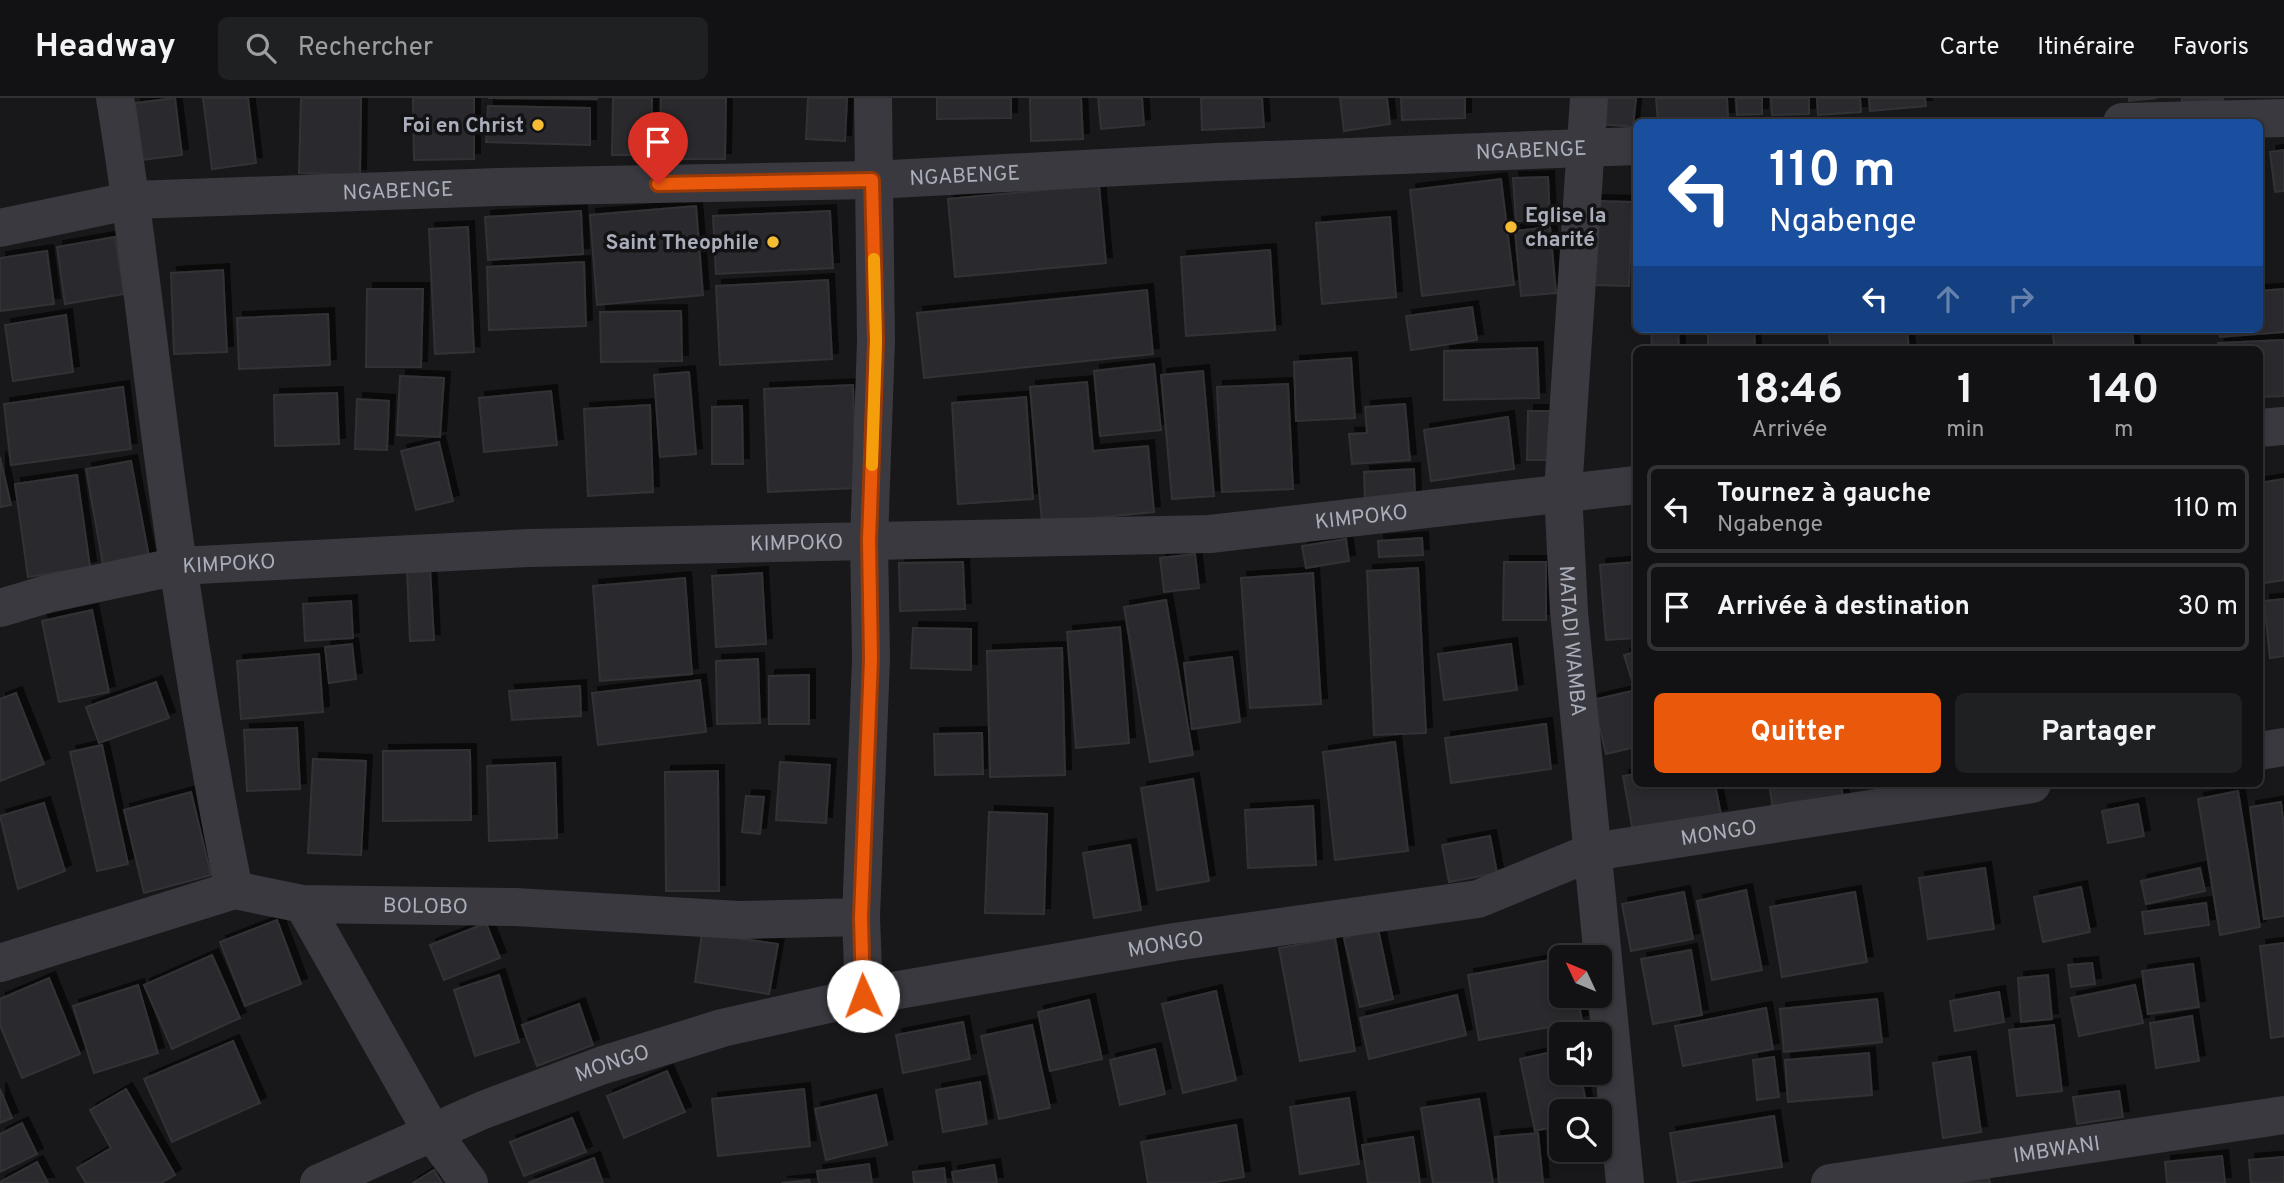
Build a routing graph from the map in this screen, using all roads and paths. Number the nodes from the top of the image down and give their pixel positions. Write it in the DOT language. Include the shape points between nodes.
graph roads {
  1 [pos="115,98"];
  2 [pos="873,98"];
  3 [pos="1589,98"];
  4 [pos="2284,118"];
  5 [pos="2244,119"];
  6 [pos="1633,146"];
  7 [pos="1586,150"];
  8 [pos="872,180"];
  9 [pos="133,200"];
  10 [pos="0,228"];
  11 [pos="2284,426"];
  12 [pos="2263,428"];
  13 [pos="1633,485"];
  14 [pos="1563,491"];
  15 [pos="869,541"];
  16 [pos="179,566"];
  17 [pos="0,608"];
  18 [pos="2284,747"];
  19 [pos="2263,750"];
  20 [pos="2013,787"];
  21 [pos="1592,852"];
  22 [pos="234,890"];
  23 [pos="303,904"];
  24 [pos="861,917"];
  25 [pos="0,963"];
  26 [pos="863,996"];
  27 [pos="2284,1115"];
  28 [pos="432,1132"];
  29 [pos="319,1183"];
  30 [pos="469,1183"];
  31 [pos="1625,1183"];
  32 [pos="1830,1183"];
  1 -- 9 [label="street"];
  2 -- 8 [label="street"];
  3 -- 7 [label="street, MATADI WAMBA"];
  4 -- 5 [label="street"];
  6 -- 7 [label="street, NGABENGE"];
  7 -- 8 [label="street, NGABENGE" via="1216,162"];
  7 -- 14 [label="street, MATADI WAMBA"];
  8 -- 9 [label="street, NGABENGE"];
  8 -- 15 [label="street" via="876,341"];
  9 -- 10 [label="street, NGABENGE"];
  9 -- 16 [label="street"];
  11 -- 12 [label="street"];
  13 -- 14 [label="street, KIMPOKO"];
  14 -- 15 [label="street, KIMPOKO" via="1210,534"];
  14 -- 21 [label="street, MATADI WAMBA" via="1569,612"];
  15 -- 16 [label="street, KIMPOKO" via="528,548"];
  15 -- 24 [label="street" via="871,659"];
  16 -- 17 [label="street, KIMPOKO"];
  16 -- 22 [label="street" via="212,782"];
  18 -- 19 [label="street"];
  20 -- 21 [label="street, MONGO"];
  21 -- 26 [label="street, MONGO" via="1478,900 1174,942"];
  21 -- 31 [label="street, MATADI WAMBA"];
  22 -- 23 [label="street, BOLOBO"];
  22 -- 25 [label="street, BOLOBO"];
  23 -- 24 [label="street, BOLOBO" via="515,907 738,920"];
  23 -- 28 [label="street"];
  24 -- 26 [label="street"];
  26 -- 28 [label="street, MONGO" via="722,1028 603,1065"];
  27 -- 32 [label="street, IMBWANI"];
  28 -- 29 [label="street, MONGO"];
  28 -- 30 [label="street"];
}
